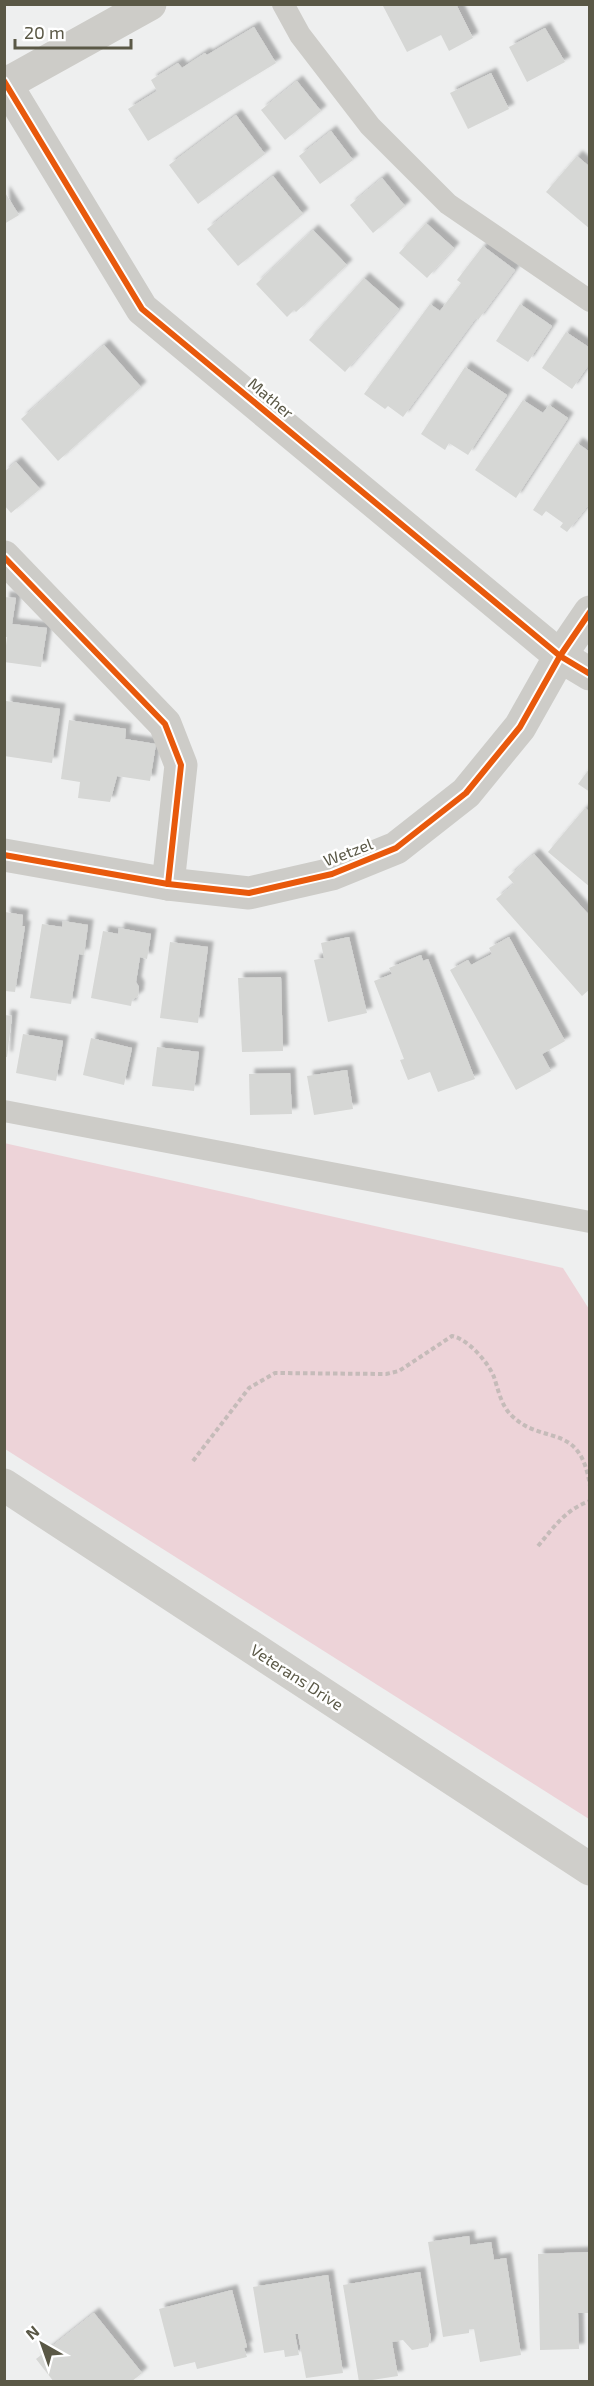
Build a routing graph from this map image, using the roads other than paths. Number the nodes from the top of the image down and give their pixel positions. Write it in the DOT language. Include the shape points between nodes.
graph roads {
  1 [pos="150,4"];
  2 [pos="284,4"];
  3 [pos="5,83"];
  4 [pos="590,301"];
  5 [pos="4,556"];
  6 [pos="590,612"];
  7 [pos="560,656"];
  8 [pos="590,674"];
  9 [pos="4,855"];
  10 [pos="168,884"];
  11 [pos="4,1110"];
  12 [pos="590,1222"];
  13 [pos="4,1485"];
  14 [pos="590,1869"];
  1 -- 3 [label="street"];
  2 -- 4 [label="lane" via="300,35 370,126 448,204"];
  3 -- 7 [label="street, Mather" via="142,309"];
  5 -- 10 [label="street" via="165,724 181,765"];
  6 -- 7 [label="street, Wetzel"];
  7 -- 8 [label="street, Mather"];
  7 -- 10 [label="street, Wetzel" via="520,727 466,793 396,848 332,874 249,893"];
  9 -- 10 [label="street, Wetzel"];
  11 -- 12 [label="lane"];
  13 -- 14 [label="main road, Veterans Drive"];
}
